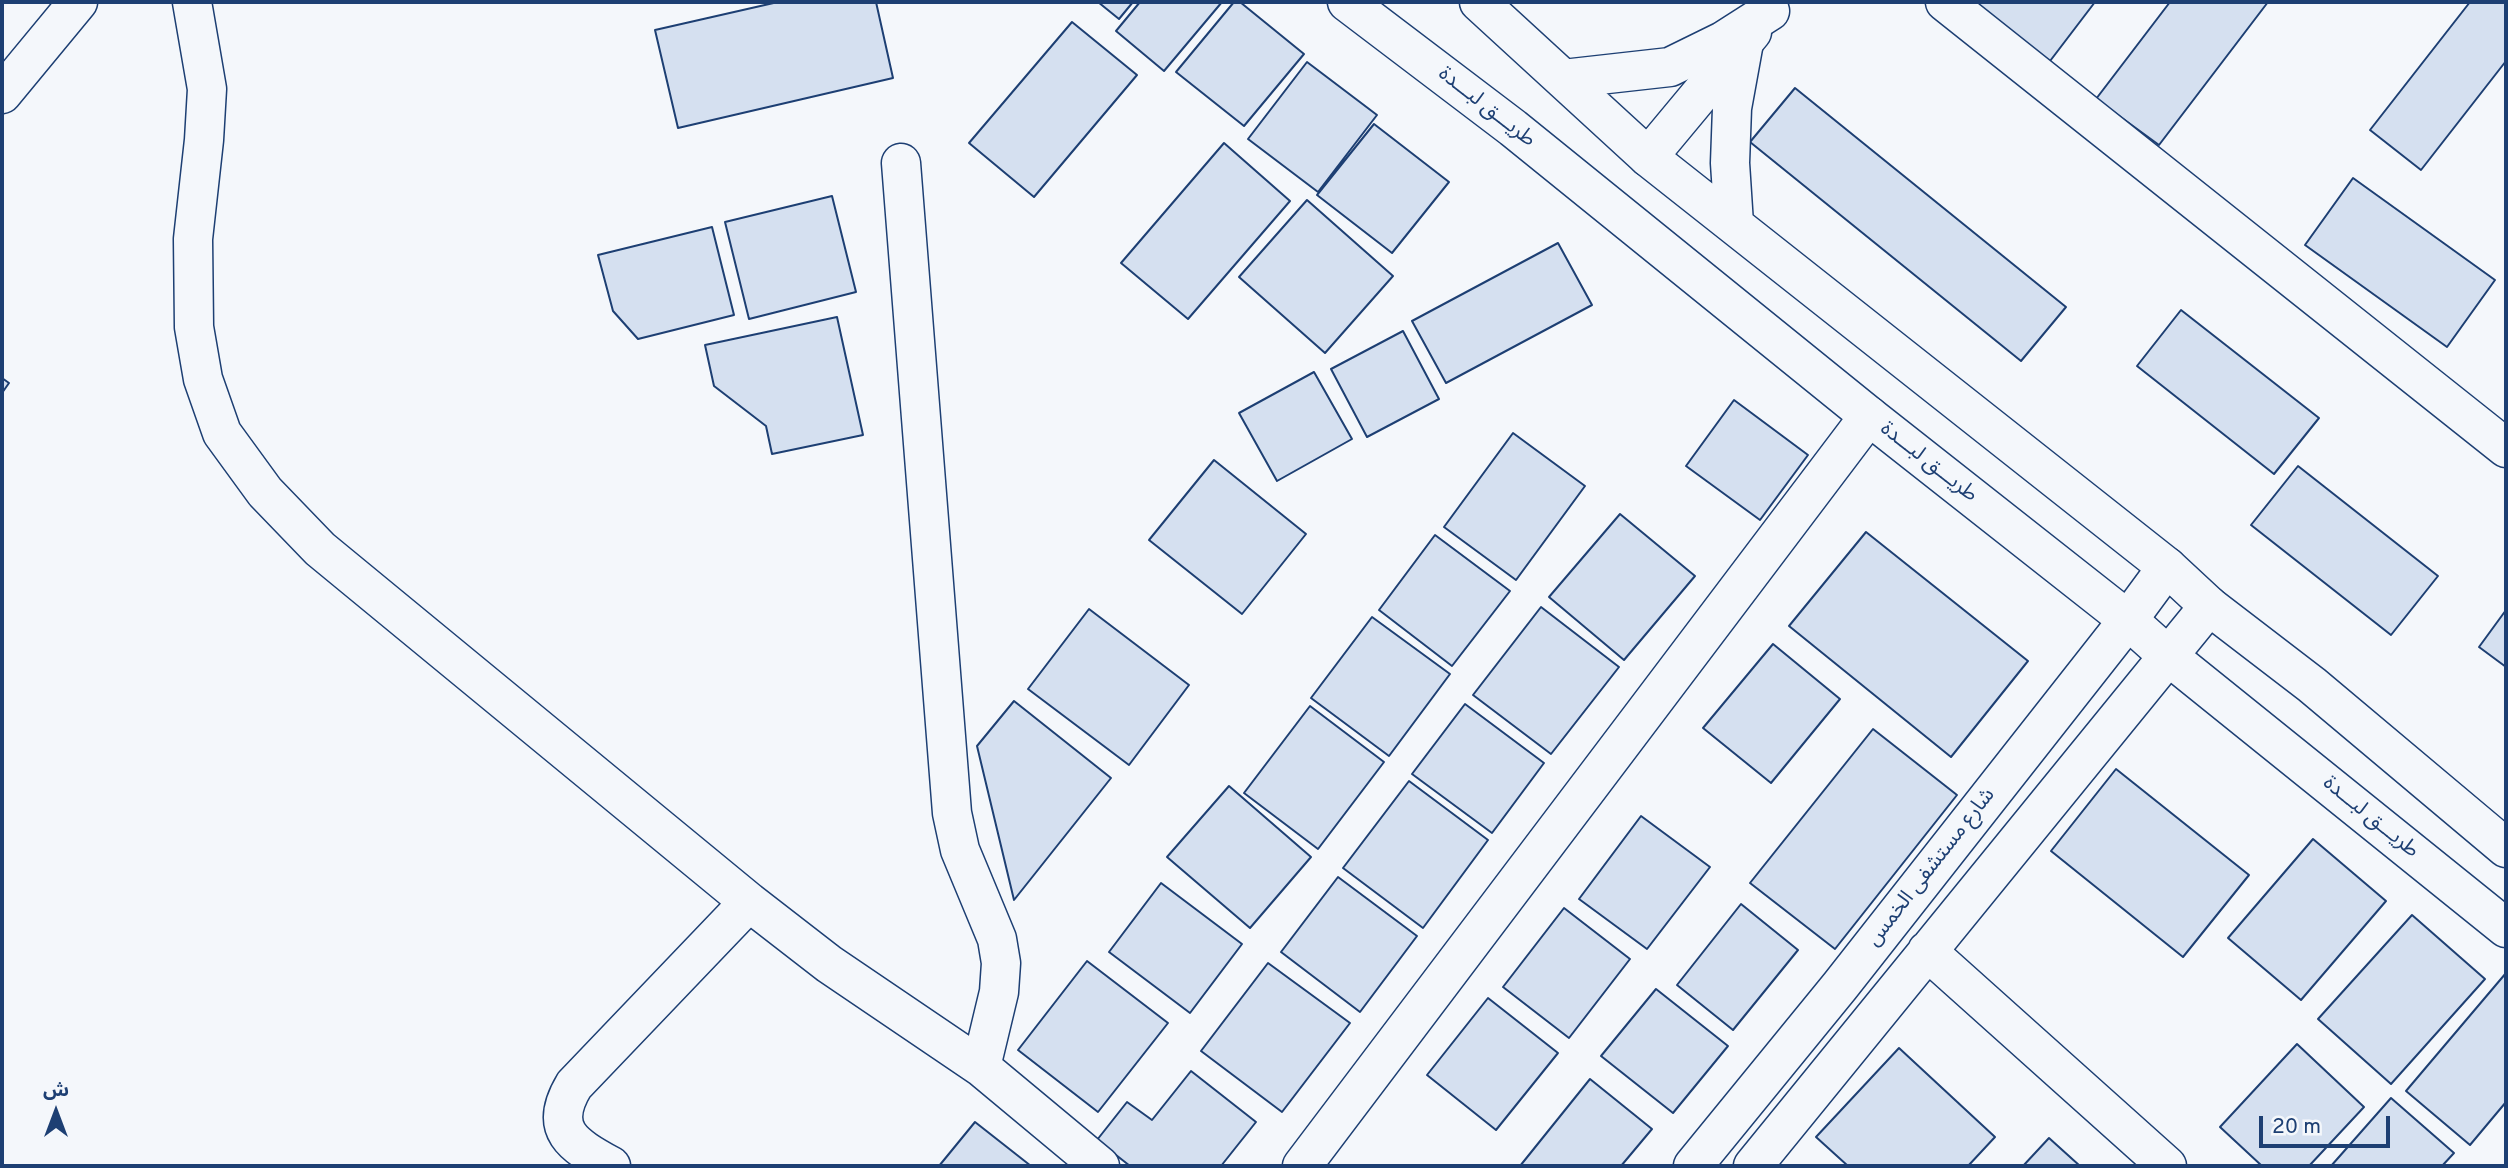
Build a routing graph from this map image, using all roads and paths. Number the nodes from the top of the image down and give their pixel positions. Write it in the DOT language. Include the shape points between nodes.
graph roads {
  1 [pos="78,2"];
  2 [pos="192,2"];
  3 [pos="1347,2"];
  4 [pos="1479,2"];
  5 [pos="1944,2"];
  6 [pos="1774,7"];
  7 [pos="1744,42"];
  8 [pos="1563,79"];
  9 [pos="2,94"];
  10 [pos="1648,157"];
  11 [pos="901,163"];
  12 [pos="1734,224"];
  13 [pos="1869,416"];
  14 [pos="2506,448"];
  15 [pos="2167,567"];
  16 [pos="2208,606"];
  17 [pos="2129,620"];
  18 [pos="2167,656"];
  19 [pos="2506,848"];
  20 [pos="749,902"];
  21 [pos="2506,928"];
  22 [pos="1927,951"];
  23 [pos="981,1067"];
  24 [pos="611,1166"];
  25 [pos="1100,1166"];
  26 [pos="1302,1166"];
  27 [pos="1693,1166"];
  28 [pos="1753,1166"];
  29 [pos="2167,1166"];
  1 -- 9 [label="street"];
  2 -- 20 [label="street" via="207,89 193,239 194,327 202,379 222,433 265,492 320,549"];
  3 -- 13 [label="street, طريـــق لبـــدة" via="1513,128"];
  4 -- 8 [label="street"];
  5 -- 14 [label="street"];
  6 -- 7 [label="street"];
  6 -- 8 [label="street" via="1723,41 1670,67"];
  7 -- 10 [label="street"];
  7 -- 12 [label="street" via="1732,107"];
  8 -- 10 [label="street"];
  10 -- 12 [label="street"];
  11 -- 23 [label="street" via="952,813 960,850 997,939 1001,963 999,992"];
  12 -- 15 [label="street"];
  13 -- 17 [label="street, طريـــق لبـــدة"];
  13 -- 26 [label="street"];
  15 -- 16 [label="street"];
  15 -- 17 [label="street, شارع مستشفى الخمس"];
  16 -- 18 [label="street"];
  16 -- 19 [label="street" via="2312,685"];
  17 -- 18 [label="street, طريـــق لبـــدة"];
  17 -- 27 [label="street, شارع مستشفى الخمس"];
  18 -- 21 [label="street, طريـــق لبـــدة"];
  18 -- 22 [label="street"];
  20 -- 23 [label="street" via="829,964"];
  20 -- 24 [label="street" via="574,1085 564,1102 562,1121 570,1140"];
  22 -- 28 [label="street"];
  22 -- 29 [label="street"];
  23 -- 25 [label="street"];
}
